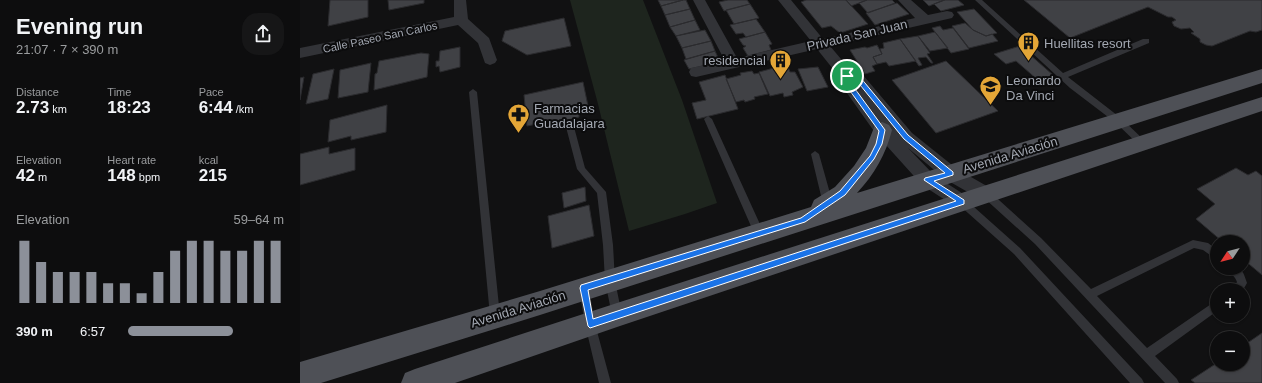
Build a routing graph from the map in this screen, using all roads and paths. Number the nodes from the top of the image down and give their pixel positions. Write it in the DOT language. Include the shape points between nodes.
graph roads {
  1 [pos="460,0"];
  2 [pos="699,0"];
  3 [pos="784,0"];
  4 [pos="904,0"];
  5 [pos="978,0"];
  6 [pos="947,15"];
  7 [pos="924,19"];
  8 [pos="461,20"];
  9 [pos="1146,41"];
  10 [pos="821,44"];
  11 [pos="300,54"];
  12 [pos="490,60"];
  13 [pos="733,63"];
  14 [pos="696,72"];
  15 [pos="1062,76"];
  16 [pos="1262,76"];
  17 [pos="473,92"];
  18 [pos="1262,104"];
  19 [pos="708,119"];
  20 [pos="1119,122"];
  21 [pos="570,127"];
  22 [pos="889,128"];
  23 [pos="1143,144"];
  24 [pos="815,154"];
  25 [pos="951,174"];
  26 [pos="928,180"];
  27 [pos="986,194"];
  28 [pos="962,202"];
  29 [pos="829,207"];
  30 [pos="759,233"];
  31 [pos="1210,250"];
  32 [pos="610,280"];
  33 [pos="584,288"];
  34 [pos="1089,295"];
  35 [pos="1210,310"];
  36 [pos="617,315"];
  37 [pos="495,317"];
  38 [pos="590,324"];
  39 [pos="1147,356"];
  40 [pos="300,376"];
  41 [pos="416,383"];
  42 [pos="604,383"];
  43 [pos="1138,383"];
  44 [pos="1173,383"];
  1 -- 8 [label="street"];
  2 -- 13 [label="street"];
  3 -- 10 [label="street"];
  4 -- 7 [label="street"];
  5 -- 15 [label="lane"];
  6 -- 7 [label="street, Privada San Juan"];
  7 -- 10 [label="street, Privada San Juan"];
  8 -- 11 [label="street, Calle Paseo San Carlos"];
  8 -- 12 [label="street" via="484,41"];
  9 -- 15 [label="lane"];
  10 -- 13 [label="street, Privada San Juan"];
  10 -- 22 [label="street" via="847,76 847,83"];
  13 -- 14 [label="street, Privada San Juan"];
  15 -- 20 [label="lane"];
  16 -- 20 [label="main road, Avenida Aviación"];
  17 -- 37 [label="lane"];
  18 -- 23 [label="main road"];
  19 -- 30 [label="lane"];
  20 -- 23 [label="lane"];
  20 -- 25 [label="main road, Avenida Aviación"];
  21 -- 32 [label="lane" via="581,168 601,192"];
  22 -- 25 [label="street" via="906,137"];
  22 -- 26 [label="street"];
  22 -- 29 [label="main road" via="872,158"];
  23 -- 27 [label="main road"];
  24 -- 29 [label="lane"];
  25 -- 26 [label="main road, Avenida Aviación"];
  25 -- 27 [label="street"];
  26 -- 28 [label="street"];
  26 -- 29 [label="main road, Avenida Aviación"];
  27 -- 28 [label="main road"];
  27 -- 34 [label="lane" via="1038,242"];
  28 -- 36 [label="main road"];
  28 -- 43 [label="lane" via="1017,251"];
  29 -- 30 [label="main road, Avenida Aviación" via="803,220"];
  30 -- 32 [label="main road, Avenida Aviación"];
  31 -- 34 [label="lane" via="1205,246 1193,244"];
  32 -- 33 [label="main road, Avenida Aviación"];
  32 -- 36 [label="lane"];
  33 -- 37 [label="main road, Avenida Aviación"];
  33 -- 38 [label="lane"];
  34 -- 39 [label="lane"];
  35 -- 39 [label="lane"];
  36 -- 38 [label="main road"];
  37 -- 40 [label="main road, Avenida Aviación"];
  38 -- 41 [label="main road"];
  38 -- 42 [label="lane"];
  39 -- 44 [label="lane"];
}
